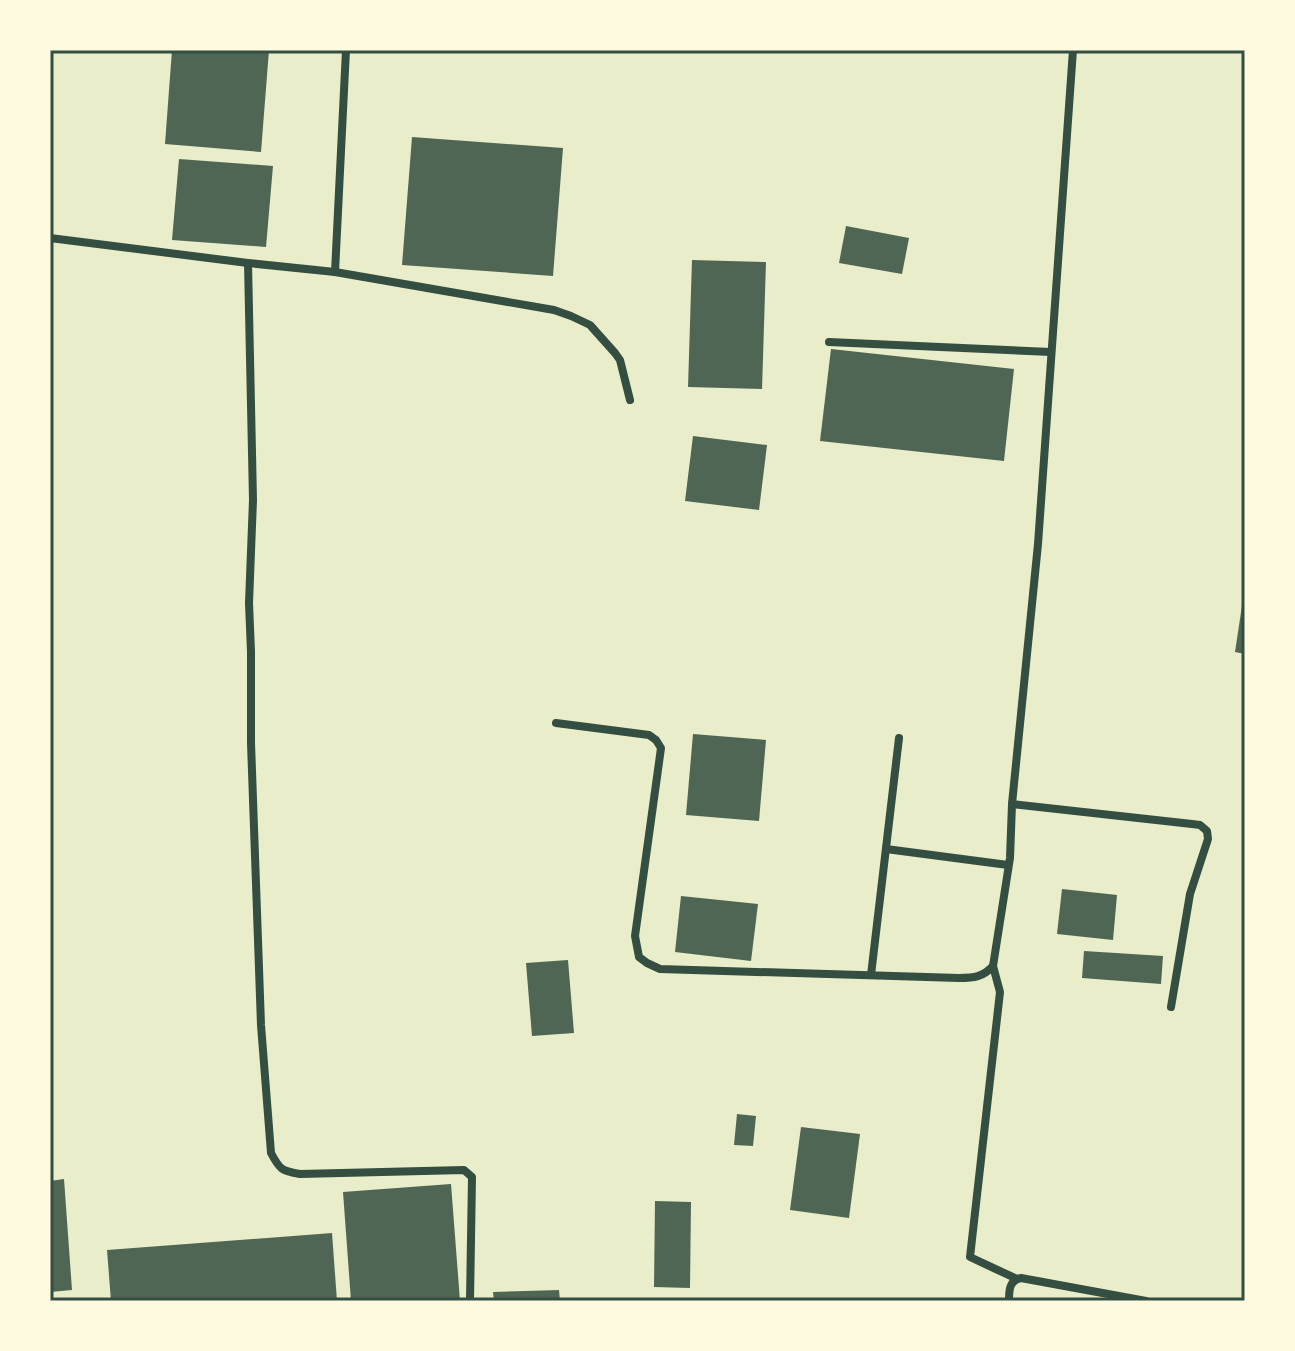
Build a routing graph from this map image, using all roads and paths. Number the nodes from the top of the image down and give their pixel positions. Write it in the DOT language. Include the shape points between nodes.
graph roads {
  1 [pos="346,50"];
  2 [pos="1073,50"];
  3 [pos="50,238"];
  4 [pos="248,263"];
  5 [pos="335,272"];
  6 [pos="829,342"];
  7 [pos="1051,352"];
  8 [pos="630,400"];
  9 [pos="556,723"];
  10 [pos="899,738"];
  11 [pos="1012,804"];
  12 [pos="886,849"];
  13 [pos="1008,865"];
  14 [pos="993,966"];
  15 [pos="871,975"];
  16 [pos="1171,1007"];
  17 [pos="1017,1279"];
  18 [pos="470,1301"];
  19 [pos="1009,1301"];
  20 [pos="1146,1301"];
  1 -- 5 [label="street"];
  2 -- 7 [label="street"];
  3 -- 4 [label="street"];
  4 -- 5 [label="street"];
  4 -- 18 [label="street" via="253,821 271,1153 284,1171 300,1174 467,1171 472,1177"];
  5 -- 8 [label="street" via="571,316 590,325 620,360"];
  6 -- 7 [label="street"];
  7 -- 11 [label="street"];
  9 -- 15 [label="street" via="649,735 661,748 635,936 639,957 660,969"];
  10 -- 12 [label="street"];
  11 -- 13 [label="street"];
  11 -- 16 [label="street" via="1200,825 1207,831 1190,894"];
  12 -- 13 [label="street"];
  12 -- 15 [label="street"];
  13 -- 14 [label="street"];
  14 -- 15 [label="street" via="975,978"];
  14 -- 17 [label="street" via="1000,992 970,1257"];
  17 -- 19 [label="street" via="1009,1288"];
  17 -- 20 [label="street"];
}
